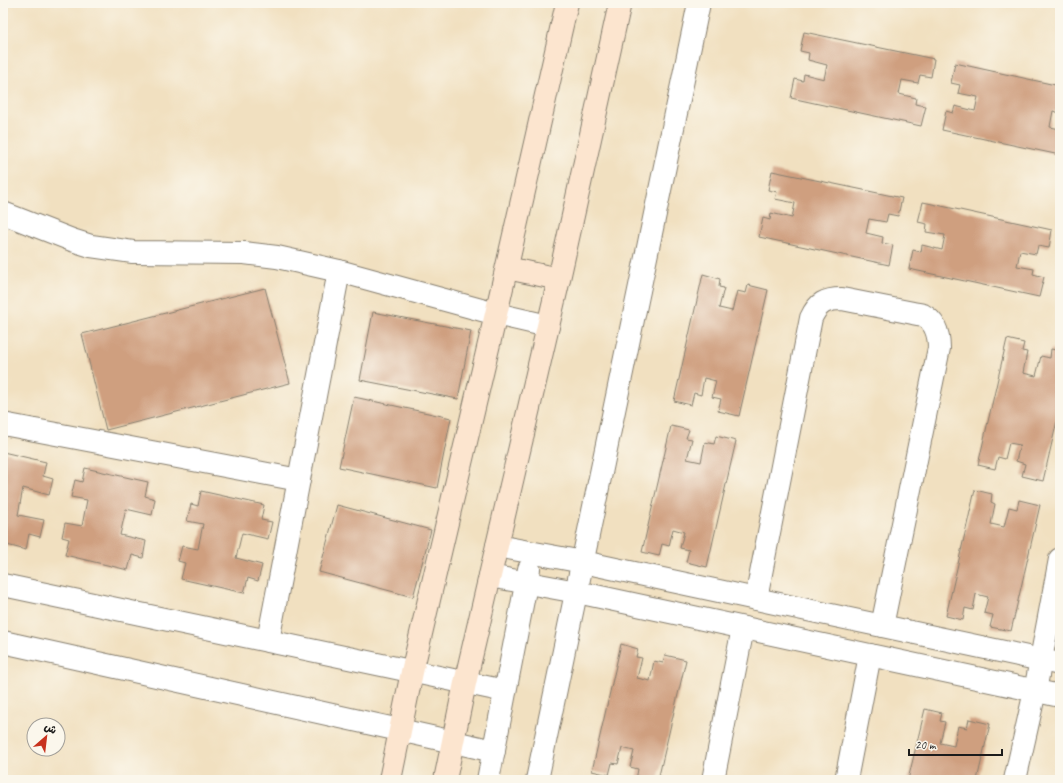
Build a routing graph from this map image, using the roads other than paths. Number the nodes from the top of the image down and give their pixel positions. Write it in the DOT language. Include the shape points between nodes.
graph roads {
  1 [pos="567,3"];
  2 [pos="620,3"];
  3 [pos="699,3"];
  4 [pos="3,213"];
  5 [pos="507,268"];
  6 [pos="339,271"];
  7 [pos="559,279"];
  8 [pos="496,314"];
  9 [pos="548,326"];
  10 [pos="3,424"];
  11 [pos="298,480"];
  12 [pos="497,546"];
  13 [pos="532,552"];
  14 [pos="1060,559"];
  15 [pos="583,562"];
  16 [pos="490,576"];
  17 [pos="526,583"];
  18 [pos="3,585"];
  19 [pos="576,592"];
  20 [pos="756,599"];
  21 [pos="882,626"];
  22 [pos="743,628"];
  23 [pos="268,641"];
  24 [pos="3,642"];
  25 [pos="870,655"];
  26 [pos="1050,662"];
  27 [pos="412,672"];
  28 [pos="465,683"];
  29 [pos="505,691"];
  30 [pos="1035,691"];
  31 [pos="1060,696"];
  32 [pos="400,730"];
  33 [pos="453,742"];
  34 [pos="494,751"];
  35 [pos="390,780"];
  36 [pos="445,780"];
  37 [pos="488,780"];
  38 [pos="537,780"];
  39 [pos="713,780"];
  40 [pos="846,780"];
  41 [pos="1016,780"];
  1 -- 5 [label="street"];
  2 -- 7 [label="street"];
  3 -- 15 [label="street"];
  4 -- 6 [label="street" via="91,246 133,252 261,254"];
  5 -- 7 [label="street"];
  5 -- 8 [label="street"];
  6 -- 8 [label="street"];
  6 -- 11 [label="street"];
  7 -- 9 [label="street"];
  8 -- 9 [label="street"];
  8 -- 27 [label="street"];
  9 -- 12 [label="street"];
  10 -- 11 [label="street"];
  11 -- 23 [label="street"];
  12 -- 13 [label="street"];
  12 -- 16 [label="street"];
  13 -- 15 [label="street"];
  13 -- 17 [label="street"];
  14 -- 26 [label="street"];
  15 -- 19 [label="street"];
  15 -- 20 [label="street"];
  16 -- 17 [label="street"];
  16 -- 28 [label="street"];
  17 -- 19 [label="street"];
  17 -- 29 [label="street"];
  18 -- 23 [label="street"];
  19 -- 22 [label="street"];
  19 -- 38 [label="street"];
  20 -- 21 [label="street"];
  20 -- 21 [label="street" via="811,318 815,309 832,299 842,299 913,313 931,322 937,329 939,339"];
  21 -- 26 [label="street"];
  22 -- 25 [label="street"];
  22 -- 39 [label="street"];
  23 -- 27 [label="street"];
  24 -- 32 [label="street"];
  25 -- 30 [label="street"];
  25 -- 40 [label="street"];
  26 -- 30 [label="street"];
  27 -- 28 [label="street"];
  27 -- 32 [label="street"];
  28 -- 29 [label="street"];
  28 -- 33 [label="street"];
  29 -- 34 [label="street"];
  30 -- 31 [label="street"];
  30 -- 41 [label="street"];
  32 -- 33 [label="street"];
  32 -- 35 [label="street"];
  33 -- 34 [label="street"];
  33 -- 36 [label="street"];
  34 -- 37 [label="street"];
}
